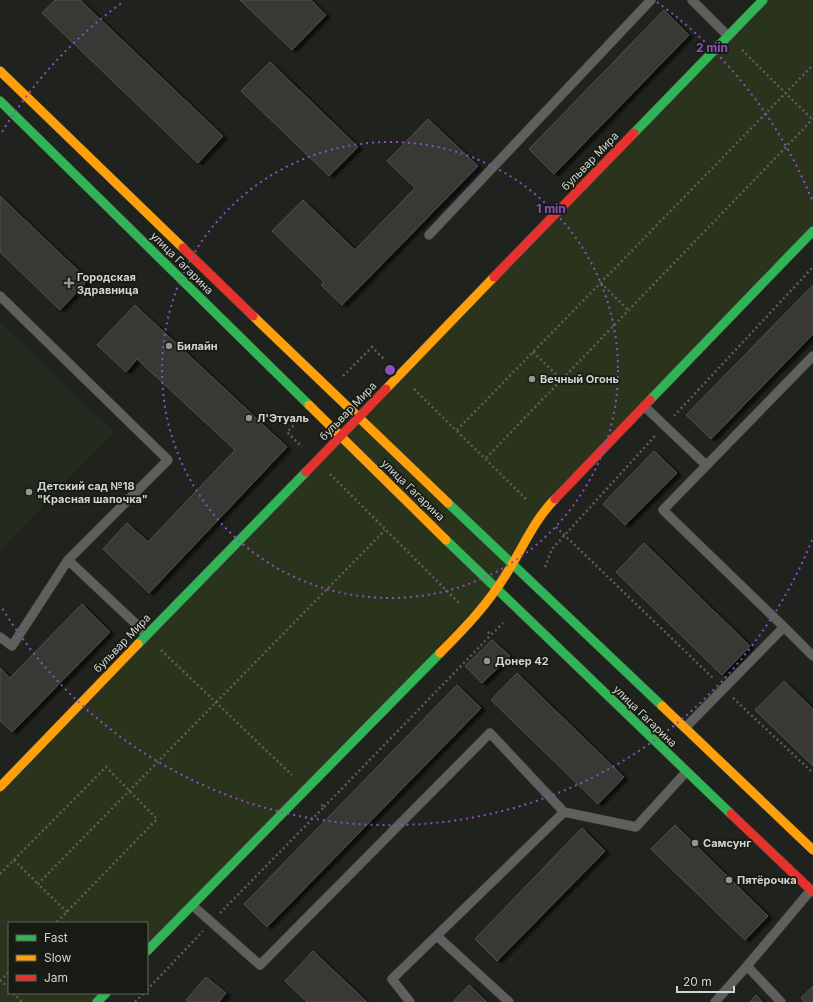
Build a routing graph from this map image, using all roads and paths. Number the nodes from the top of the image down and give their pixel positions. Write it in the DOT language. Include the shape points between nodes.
graph roads {
  1 [pos="651,0"];
  2 [pos="692,0"];
  3 [pos="763,0"];
  4 [pos="728,36"];
  5 [pos="813,65"];
  6 [pos="0,71"];
  7 [pos="786,93"];
  8 [pos="0,102"];
  9 [pos="813,120"];
  10 [pos="813,230"];
  11 [pos="429,235"];
  12 [pos="813,267"];
  13 [pos="601,283"];
  14 [pos="0,296"];
  15 [pos="629,311"];
  16 [pos="533,352"];
  17 [pos="813,356"];
  18 [pos="562,380"];
  19 [pos="644,406"];
  20 [pos="358,417"];
  21 [pos="665,425"];
  22 [pos="340,436"];
  23 [pos="486,459"];
  24 [pos="706,465"];
  25 [pos="541,513"];
  26 [pos="385,530"];
  27 [pos="564,536"];
  28 [pos="552,549"];
  29 [pos="68,560"];
  30 [pos="512,564"];
  31 [pos="497,589"];
  32 [pos="784,627"];
  33 [pos="491,635"];
  34 [pos="0,636"];
  35 [pos="146,636"];
  36 [pos="813,656"];
  37 [pos="723,688"];
  38 [pos="216,702"];
  39 [pos="685,728"];
  40 [pos="686,772"];
  41 [pos="813,773"];
  42 [pos="0,787"];
  43 [pos="306,789"];
  44 [pos="129,791"];
  45 [pos="324,807"];
  46 [pos="564,812"];
  47 [pos="813,850"];
  48 [pos="14,860"];
  49 [pos="0,874"];
  50 [pos="38,884"];
  51 [pos="812,891"];
  52 [pos="192,905"];
  53 [pos="67,912"];
  54 [pos="57,922"];
  55 [pos="211,923"];
  56 [pos="437,936"];
  57 [pos="148,950"];
  58 [pos="748,966"];
  59 [pos="8,973"];
  60 [pos="0,980"];
  61 [pos="8,987"];
  62 [pos="148,989"];
  63 [pos="14,994"];
  64 [pos="105,994"];
  65 [pos="143,994"];
  66 [pos="22,1002"];
  67 [pos="97,1002"];
  68 [pos="135,1002"];
  69 [pos="410,1002"];
  70 [pos="508,1002"];
  71 [pos="715,1002"];
  72 [pos="781,1002"];
  1 -- 11 [label="lane"];
  2 -- 4 [label="lane"];
  3 -- 4 [label="main road, бульвар Мира"];
  4 -- 7 [label="path"];
  4 -- 20 [label="main road, бульвар Мира"];
  5 -- 7 [label="path"];
  6 -- 20 [label="main road, улица Гагарина"];
  7 -- 9 [label="path"];
  7 -- 13 [label="path"];
  8 -- 22 [label="main road, улица Гагарина"];
  9 -- 15 [label="path"];
  10 -- 19 [label="main road"];
  12 -- 21 [label="path"];
  13 -- 15 [label="path"];
  13 -- 16 [label="path"];
  14 -- 29 [label="lane" via="168,460"];
  15 -- 18 [label="path"];
  16 -- 18 [label="path"];
  16 -- 23 [label="path" via="457,430"];
  17 -- 24 [label="lane"];
  18 -- 23 [label="path"];
  19 -- 21 [label="lane"];
  19 -- 25 [label="main road"];
  20 -- 22 [label="main road, бульвар Мира"];
  20 -- 30 [label="main road, улица Гагарина"];
  21 -- 24 [label="lane"];
  21 -- 27 [label="path"];
  22 -- 31 [label="main road, улица Гагарина"];
  22 -- 35 [label="main road, бульвар Мира"];
  23 -- 25 [label="path"];
  24 -- 32 [label="lane" via="663,510"];
  25 -- 27 [label="path"];
  25 -- 30 [label="main road"];
  26 -- 38 [label="path"];
  27 -- 28 [label="path"];
  27 -- 37 [label="path"];
  29 -- 34 [label="lane" via="12,646"];
  29 -- 35 [label="lane"];
  30 -- 31 [label="main road"];
  30 -- 39 [label="main road, улица Гагарина"];
  31 -- 40 [label="main road, улица Гагарина"];
  31 -- 43 [label="main road" via="474,619"];
  32 -- 36 [label="lane"];
  32 -- 37 [label="lane"];
  33 -- 45 [label="path"];
  35 -- 38 [label="path"];
  35 -- 42 [label="main road, бульвар Мира"];
  37 -- 39 [label="lane"];
  37 -- 41 [label="path"];
  38 -- 43 [label="path"];
  38 -- 44 [label="path"];
  39 -- 47 [label="main road, улица Гагарина"];
  40 -- 46 [label="lane" via="636,827"];
  40 -- 51 [label="main road, улица Гагарина"];
  43 -- 45 [label="path"];
  43 -- 52 [label="main road"];
  44 -- 48 [label="path" via="106,767"];
  44 -- 50 [label="path"];
  44 -- 53 [label="path" via="157,819"];
  45 -- 55 [label="path"];
  46 -- 55 [label="lane" via="490,733 260,965"];
  46 -- 56 [label="lane"];
  48 -- 49 [label="path"];
  48 -- 50 [label="path"];
  50 -- 53 [label="path"];
  51 -- 58 [label="lane"];
  52 -- 55 [label="lane"];
  52 -- 57 [label="main road"];
  53 -- 54 [label="path"];
  55 -- 62 [label="path"];
  56 -- 69 [label="lane" via="392,979"];
  56 -- 70 [label="lane"];
  58 -- 71 [label="lane"];
  58 -- 72 [label="lane"];
  59 -- 60 [label="path"];
  60 -- 61 [label="path"];
  63 -- 66 [label="path"];
  64 -- 67 [label="main road"];
  65 -- 68 [label="path"];
}
